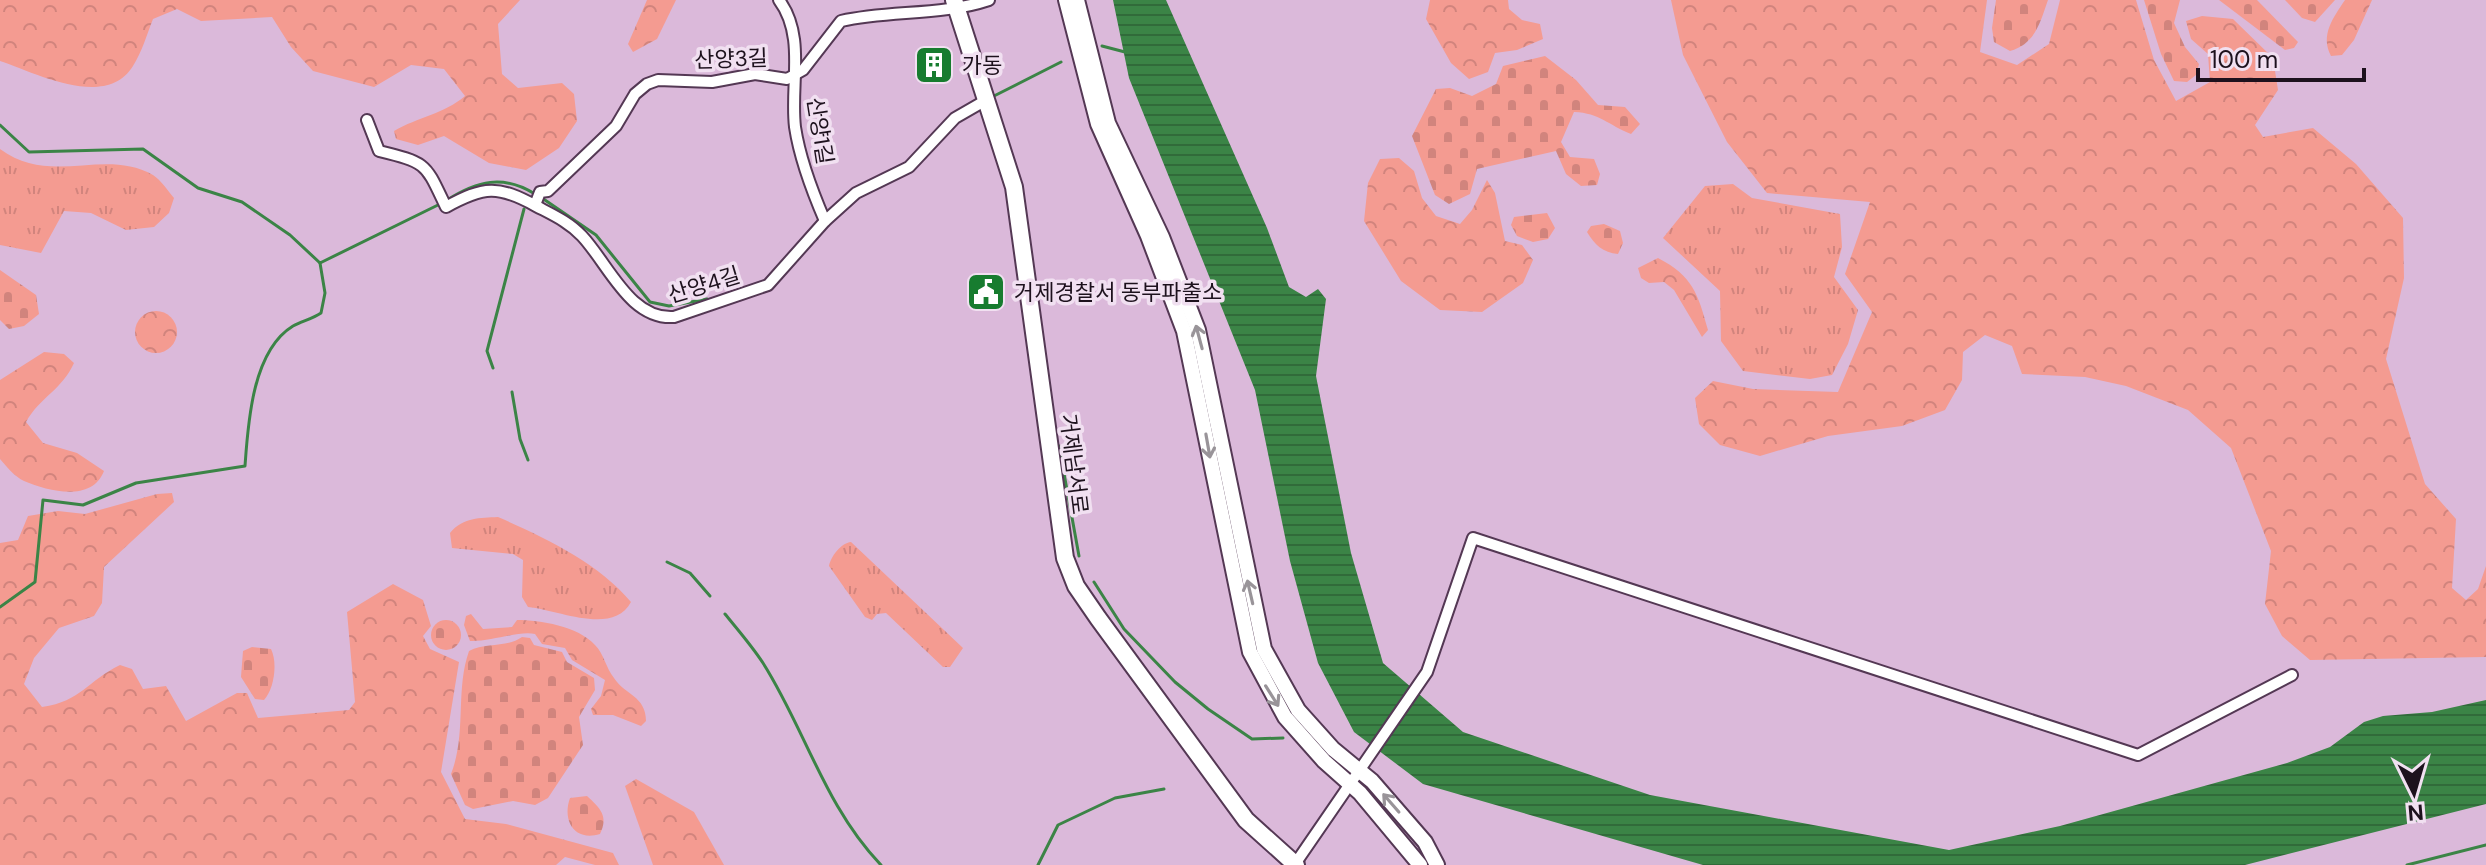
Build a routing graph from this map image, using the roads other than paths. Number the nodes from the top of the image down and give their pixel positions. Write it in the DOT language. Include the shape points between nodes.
graph roads {
  1 [pos="779,0"];
  2 [pos="989,0"];
  3 [pos="1066,0"];
  4 [pos="1077,0"];
  5 [pos="956,5"];
  6 [pos="796,76"];
  7 [pos="988,99"];
  8 [pos="367,120"];
  9 [pos="535,205"];
  10 [pos="825,221"];
  11 [pos="2292,675"];
  12 [pos="1363,764"];
  13 [pos="1350,784"];
  14 [pos="1296,864"];
  15 [pos="1420,865"];
  16 [pos="1437,865"];
  1 -- 6 [label="street, 산양1길" via="787,11"];
  2 -- 5 [label="street, 산양3길"];
  3 -- 13 [label="street, one-way" via="1098,124 1184,331 1250,652 1285,717"];
  12 -- 4 [label="street, one-way" via="1333,749 1298,710 1264,649 1198,330 1162,237 1108,123"];
  5 -- 6 [label="street, 산양3길" via="841,21"];
  5 -- 7 [label="main road, 거제남서로"];
  6 -- 9 [label="street, 산양3길" via="755,74 712,82 647,84 616,126 548,191 540,192"];
  6 -- 10 [label="street, 산양1길" via="795,128"];
  7 -- 10 [label="street, 산양4길" via="955,118 909,167 856,193"];
  7 -- 14 [label="main road, 거제남서로" via="1014,187 1065,558 1076,586 1246,820"];
  8 -- 9 [label="street, 산양4길" via="379,151 427,167 446,207 494,188"];
  9 -- 10 [label="street, 산양4길" via="567,222 637,305 659,318 768,285"];
  11 -- 12 [label="street" via="2138,755 1473,538 1427,672"];
  12 -- 13 [label="street"];
  16 -- 12 [label="street, one-way"];
  13 -- 14 [label="street"];
  13 -- 15 [label="street"];
}
